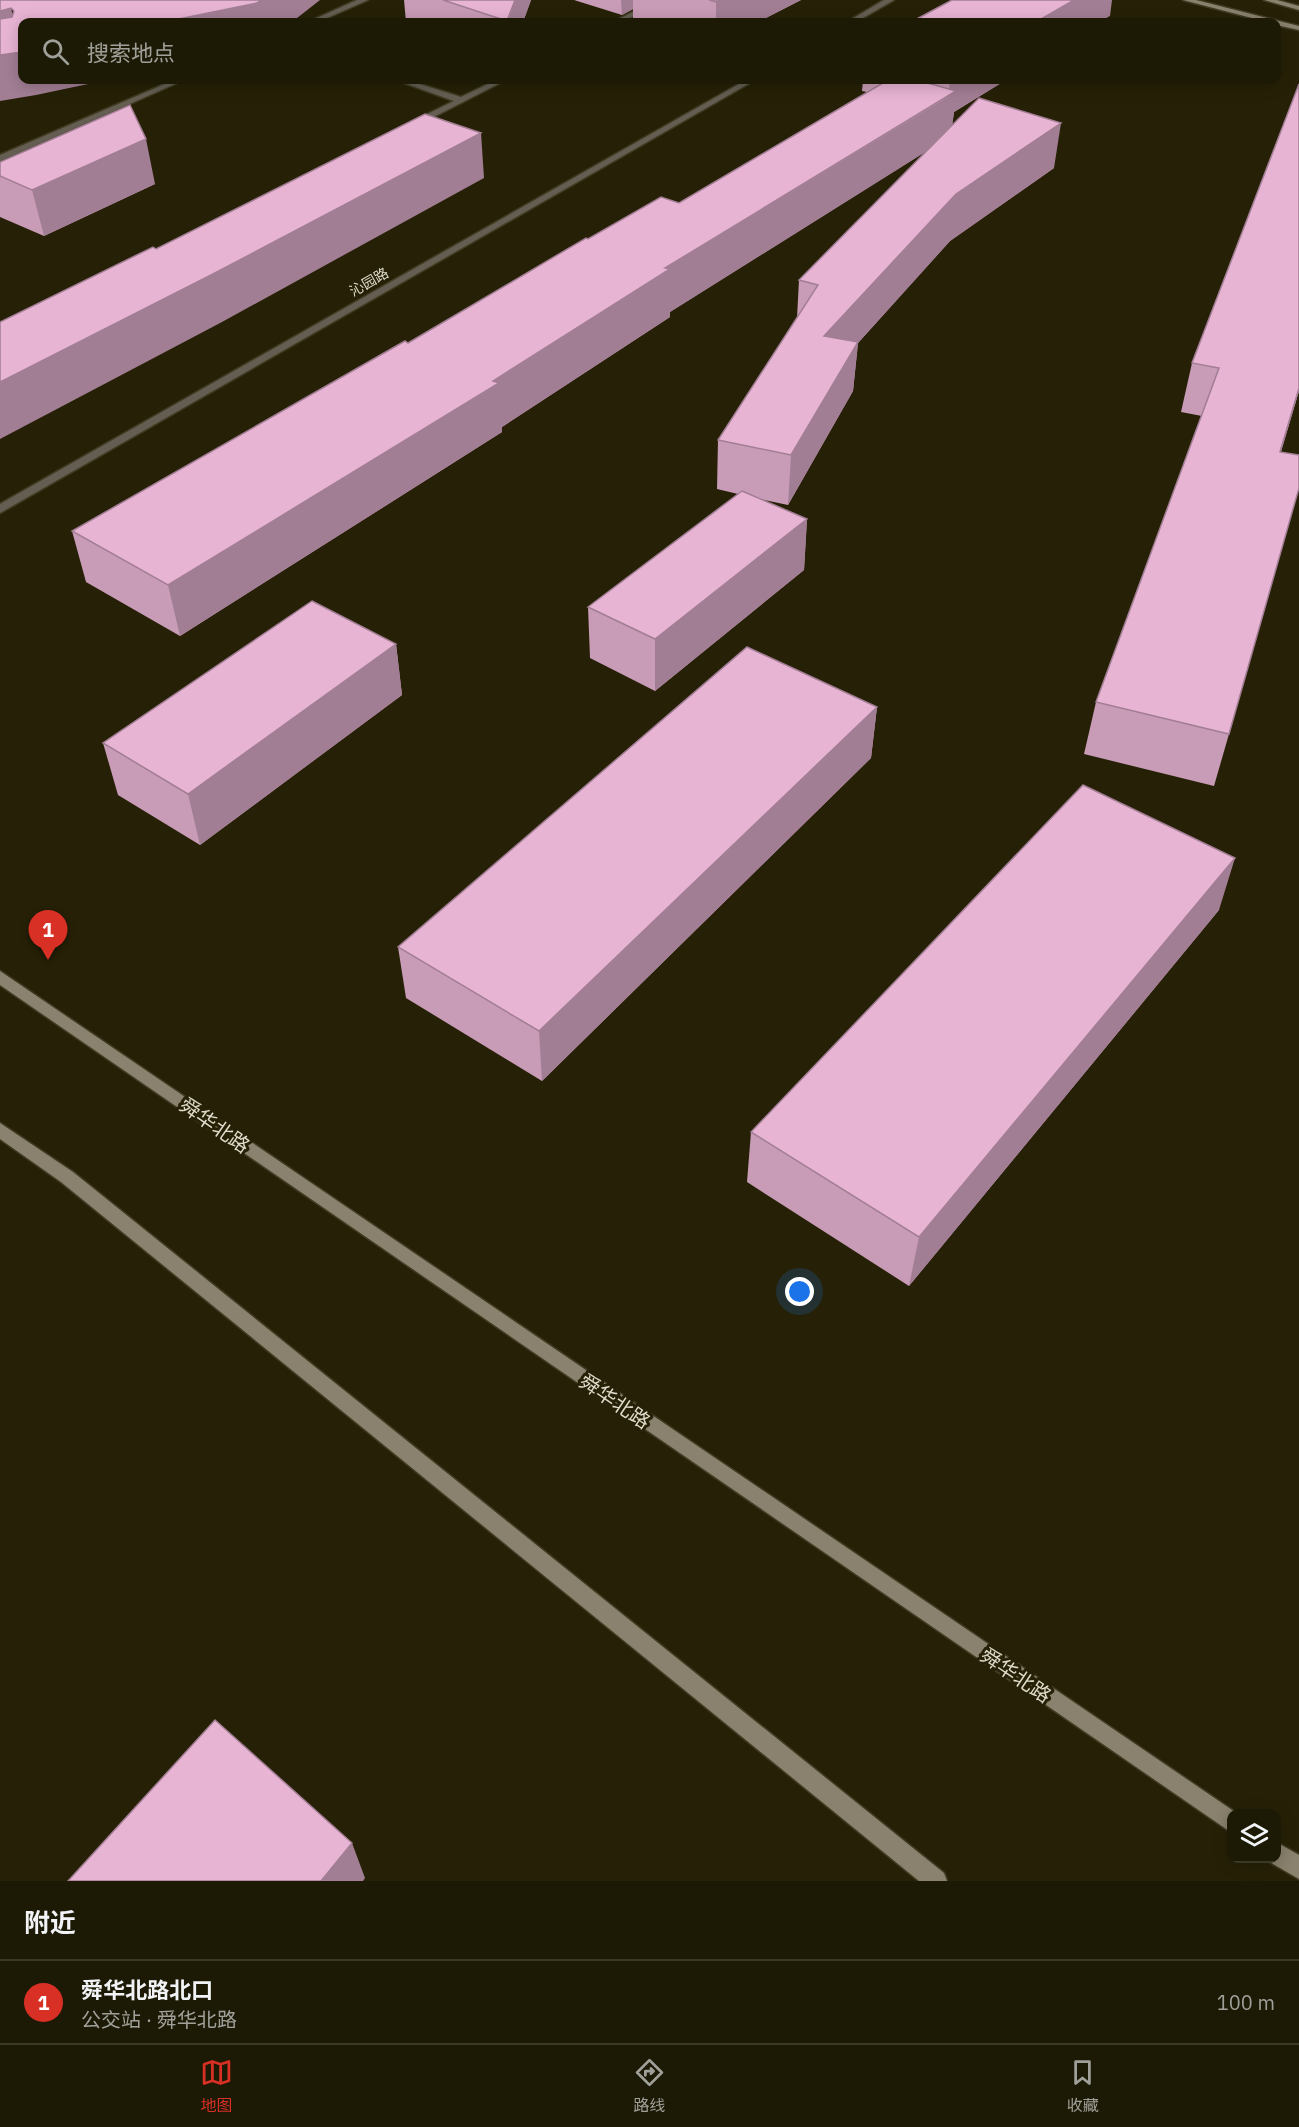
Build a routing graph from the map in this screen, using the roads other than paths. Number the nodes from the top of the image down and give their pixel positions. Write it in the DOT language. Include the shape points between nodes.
graph roads {
  1 [pos="364,0"];
  2 [pos="662,0"];
  3 [pos="890,0"];
  4 [pos="1187,0"];
  5 [pos="1269,0"];
  6 [pos="1299,8"];
  7 [pos="321,18"];
  8 [pos="625,18"];
  9 [pos="857,18"];
  10 [pos="1259,18"];
  11 [pos="1281,24"];
  12 [pos="1299,28"];
  13 [pos="171,84"];
  14 [pos="412,84"];
  15 [pos="494,84"];
  16 [pos="744,84"];
  17 [pos="460,100"];
  18 [pos="407,127"];
  19 [pos="0,158"];
  20 [pos="0,508"];
  21 [pos="0,977"];
  22 [pos="0,1130"];
  23 [pos="1227,1819"];
  24 [pos="1281,1856"];
  25 [pos="1299,1868"];
  26 [pos="936,1881"];
  1 -- 7 [label="street"];
  2 -- 8 [label="street"];
  3 -- 9 [label="street"];
  4 -- 10 [label="main road"];
  5 -- 6 [label="main road"];
  11 -- 12 [label="main road"];
  13 -- 19 [label="street"];
  14 -- 17 [label="street"];
  15 -- 17 [label="street"];
  16 -- 20 [label="street, 沁园路"];
  17 -- 18 [label="street"];
  21 -- 23 [label="main road, 舜华北路"];
  22 -- 26 [label="main road" via="67,1177"];
  24 -- 25 [label="main road"];
}
